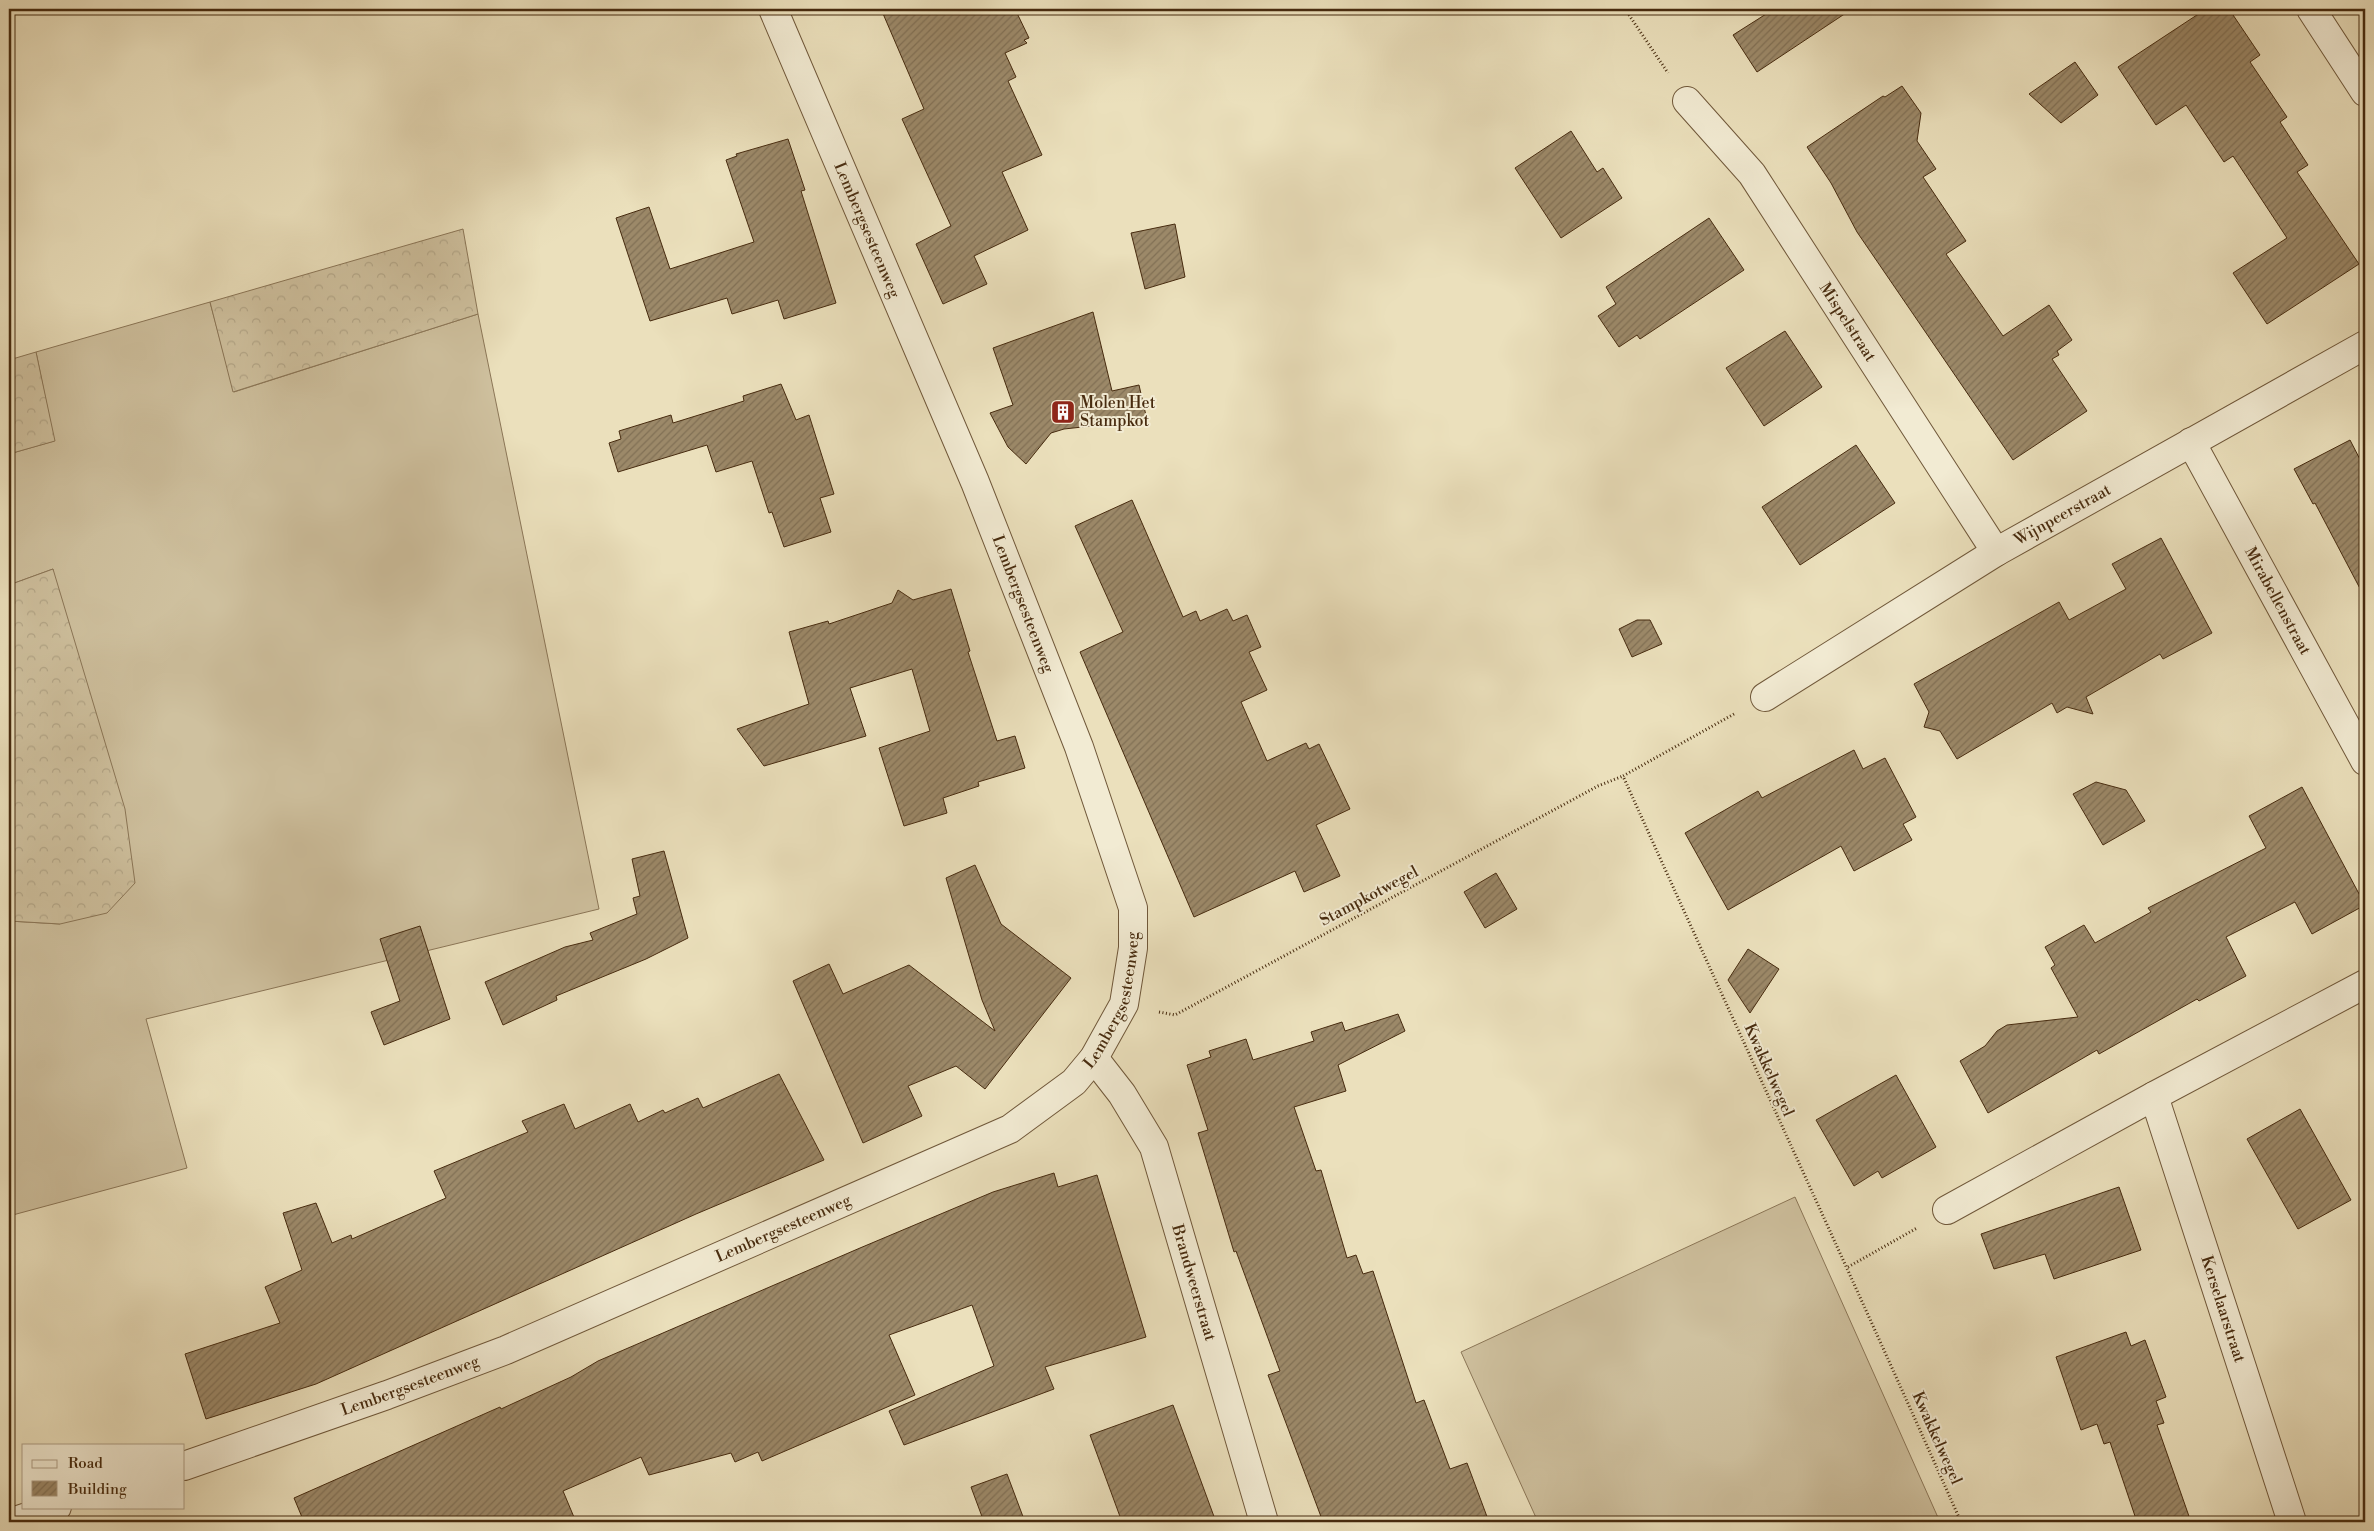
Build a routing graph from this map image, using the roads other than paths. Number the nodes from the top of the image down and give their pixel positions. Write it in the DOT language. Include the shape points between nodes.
graph roads {
  1 [pos="774,9"];
  2 [pos="2311,9"];
  3 [pos="2365,92"];
  4 [pos="1687,101"];
  5 [pos="2365,345"];
  6 [pos="2191,442"];
  7 [pos="1996,552"];
  8 [pos="1765,696"];
  9 [pos="2365,761"];
  10 [pos="2365,984"];
  11 [pos="1094,1058"];
  12 [pos="2154,1096"];
  13 [pos="1948,1210"];
  14 [pos="185,1466"];
  15 [pos="54,1508"];
  16 [pos="12,1522"];
  17 [pos="1264,1522"];
  18 [pos="2292,1522"];
  1 -- 11 [label="street, Lembergsesteenweg" via="975,482 1079,747 1133,908 1133,948 1124,1004"];
  2 -- 3 [label="street"];
  4 -- 7 [label="street, Mispelstraat" via="1752,174"];
  5 -- 6 [label="street, Wijnpeerstraat"];
  6 -- 7 [label="street, Wijnpeerstraat"];
  6 -- 9 [label="street, Mirabellenstraat"];
  7 -- 8 [label="street, Wijnpeerstraat"];
  10 -- 12 [label="street"];
  11 -- 14 [label="street, Lembergsesteenweg" via="1074,1082 1010,1129 506,1350"];
  11 -- 17 [label="street, Brandweerstraat" via="1122,1094 1154,1147"];
  12 -- 13 [label="street"];
  12 -- 18 [label="street, Kerselaarstraat"];
  15 -- 16 [label="street"];
}
